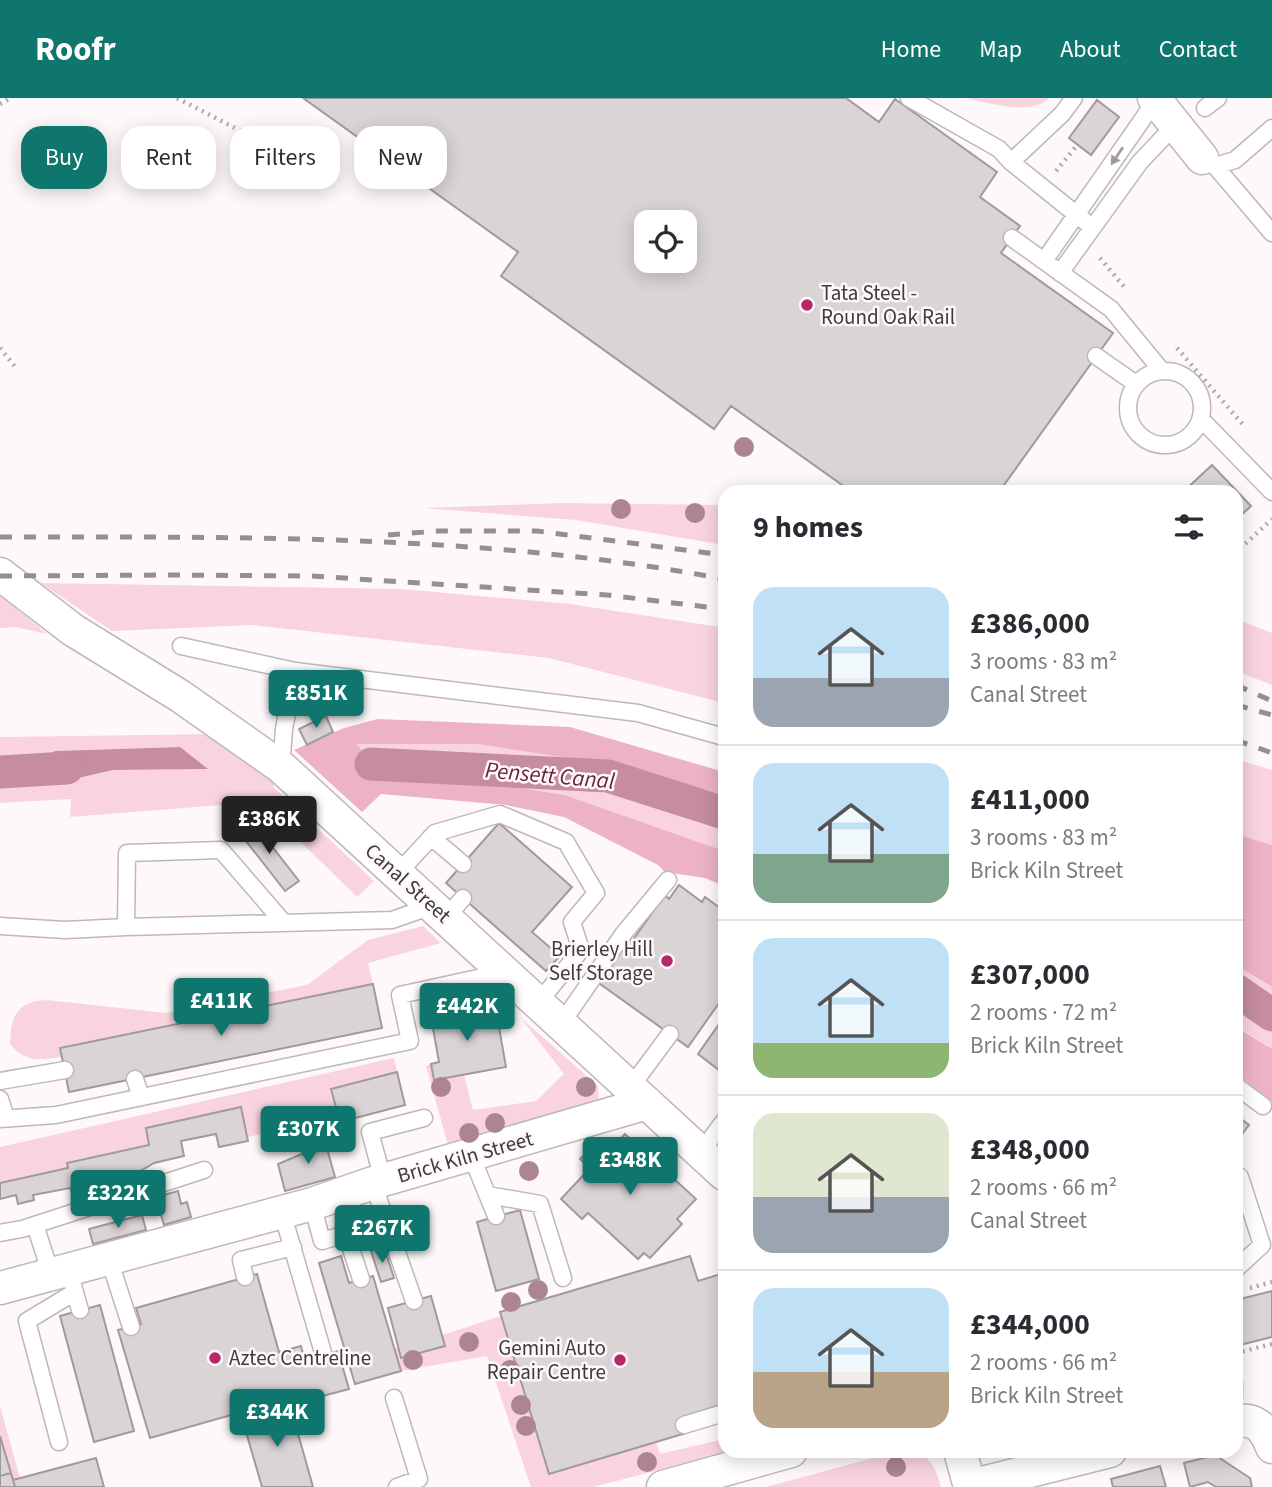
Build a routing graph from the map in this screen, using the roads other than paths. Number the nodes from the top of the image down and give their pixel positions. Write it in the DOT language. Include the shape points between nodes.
graph roads {
  1 [pos="909,98"];
  2 [pos="1074,98"];
  3 [pos="1155,99"];
  4 [pos="1175,125"];
  5 [pos="1271,131"];
  6 [pos="1011,162"];
  7 [pos="1208,162"];
  8 [pos="1078,214"];
  9 [pos="1092,227"];
  10 [pos="1272,233"];
  11 [pos="1012,238"];
  12 [pos="1044,261"];
  13 [pos="1060,273"];
  14 [pos="1096,356"];
  15 [pos="1162,371"];
  16 [pos="1136,384"];
  17 [pos="1201,419"];
  18 [pos="1272,492"];
  19 [pos="0,574"];
  20 [pos="181,646"];
  21 [pos="295,670"];
  22 [pos="718,735"];
  23 [pos="281,767"];
  24 [pos="431,837"];
  25 [pos="463,864"];
  26 [pos="397,874"];
  27 [pos="668,880"];
  28 [pos="447,907"];
  29 [pos="284,923"];
  30 [pos="0,926"];
  31 [pos="126,927"];
  32 [pos="505,972"];
  33 [pos="538,1003"];
  34 [pos="561,1024"];
  35 [pos="670,1034"];
  36 [pos="65,1070"];
  37 [pos="135,1079"];
  38 [pos="0,1081"];
  39 [pos="1243,1091"];
  40 [pos="638,1095"];
  41 [pos="141,1097"];
  42 [pos="0,1099"];
  43 [pos="1263,1106"];
  44 [pos="424,1118"];
  45 [pos="3,1119"];
  46 [pos="718,1129"];
  47 [pos="701,1152"];
  48 [pos="471,1155"];
  49 [pos="718,1168"];
  50 [pos="204,1170"];
  51 [pos="378,1182"];
  52 [pos="1243,1184"];
  53 [pos="488,1195"];
  54 [pos="297,1208"];
  55 [pos="496,1216"];
  56 [pos="35,1225"];
  57 [pos="0,1233"];
  58 [pos="1267,1243"];
  59 [pos="293,1247"];
  60 [pos="1243,1250"];
  61 [pos="109,1259"];
  62 [pos="1243,1263"];
  63 [pos="246,1277"];
  64 [pos="65,1278"];
  65 [pos="563,1278"];
  66 [pos="361,1279"];
  67 [pos="0,1288"];
  68 [pos="414,1301"];
  69 [pos="80,1310"];
  70 [pos="131,1326"];
  71 [pos="324,1356"];
  72 [pos="394,1398"];
  73 [pos="718,1415"];
  74 [pos="1243,1419"];
  75 [pos="684,1425"];
  76 [pos="59,1442"];
  77 [pos="1272,1447"];
  78 [pos="766,1458"];
  79 [pos="962,1458"];
  80 [pos="1082,1458"];
  81 [pos="970,1486"];
  82 [pos="397,1487"];
  83 [pos="663,1487"];
  1 -- 6 [label="lane" via="999,149"];
  2 -- 6 [label="lane"];
  3 -- 4 [label="street"];
  3 -- 8 [label="lane, one-way"];
  4 -- 7 [label="street"];
  4 -- 9 [label="lane" via="1140,162"];
  5 -- 7 [label="lane" via="1235,160"];
  6 -- 8 [label="lane"];
  7 -- 10 [label="lane"];
  8 -- 9 [label="lane"];
  8 -- 12 [label="lane"];
  9 -- 13 [label="lane"];
  11 -- 12 [label="lane"];
  12 -- 13 [label="lane"];
  13 -- 15 [label="lane" via="1111,309"];
  14 -- 16 [label="lane"];
  15 -- 16 [label="lane"];
  15 -- 17 [label="lane" via="1183,375 1193,383 1200,394"];
  16 -- 17 [label="lane" via="1130,395 1129,419 1152,443 1186,439"];
  17 -- 18 [label="lane"];
  19 -- 23 [label="street, Canal Street" via="73,630 180,696"];
  20 -- 21 [label="lane"];
  21 -- 22 [label="lane" via="638,713"];
  21 -- 23 [label="lane"];
  23 -- 26 [label="street, Canal Street"];
  24 -- 25 [label="lane"];
  24 -- 26 [label="lane"];
  24 -- 33 [label="lane" via="500,814 566,842 596,893 572,922 581,950"];
  26 -- 28 [label="street, Canal Street"];
  27 -- 34 [label="lane" via="624,933"];
  28 -- 29 [label="lane" via="392,920"];
  28 -- 32 [label="street, Canal Street"];
  29 -- 31 [label="lane"];
  29 -- 31 [label="lane" via="221,850 127,853"];
  30 -- 31 [label="lane"];
  32 -- 33 [label="street, Canal Street"];
  32 -- 41 [label="lane" via="400,995 410,1041"];
  33 -- 34 [label="street, Canal Street"];
  34 -- 40 [label="street, Canal Street"];
  35 -- 40 [label="lane"];
  36 -- 38 [label="lane"];
  37 -- 41 [label="lane"];
  39 -- 43 [label="lane"];
  40 -- 47 [label="street, Canal Street"];
  40 -- 48 [label="street, Brick Kiln Street"];
  41 -- 45 [label="lane" via="56,1115"];
  42 -- 45 [label="lane"];
  44 -- 51 [label="lane" via="370,1132"];
  46 -- 47 [label="lane"];
  47 -- 49 [label="street, Canal Street"];
  48 -- 51 [label="street, Brick Kiln Street"];
  48 -- 53 [label="lane"];
  50 -- 56 [label="lane"];
  51 -- 54 [label="street, Brick Kiln Street"];
  51 -- 68 [label="lane"];
  52 -- 58 [label="lane"];
  53 -- 55 [label="lane"];
  53 -- 65 [label="lane" via="540,1204"];
  54 -- 59 [label="lane"];
  54 -- 61 [label="street, Brick Kiln Street"];
  54 -- 66 [label="lane" via="322,1241 346,1234"];
  56 -- 57 [label="lane"];
  56 -- 64 [label="lane"];
  58 -- 60 [label="lane"];
  58 -- 62 [label="lane"];
  59 -- 63 [label="lane" via="241,1261"];
  59 -- 71 [label="lane"];
  61 -- 64 [label="street, Brick Kiln Street"];
  61 -- 70 [label="lane"];
  64 -- 67 [label="street, Brick Kiln Street"];
  64 -- 69 [label="lane"];
  64 -- 76 [label="lane" via="27,1321"];
  72 -- 82 [label="lane" via="419,1479"];
  73 -- 75 [label="lane"];
  74 -- 77 [label="street" via="1259,1425"];
  78 -- 83 [label="street"];
  79 -- 81 [label="street"];
  80 -- 81 [label="street"];
}
